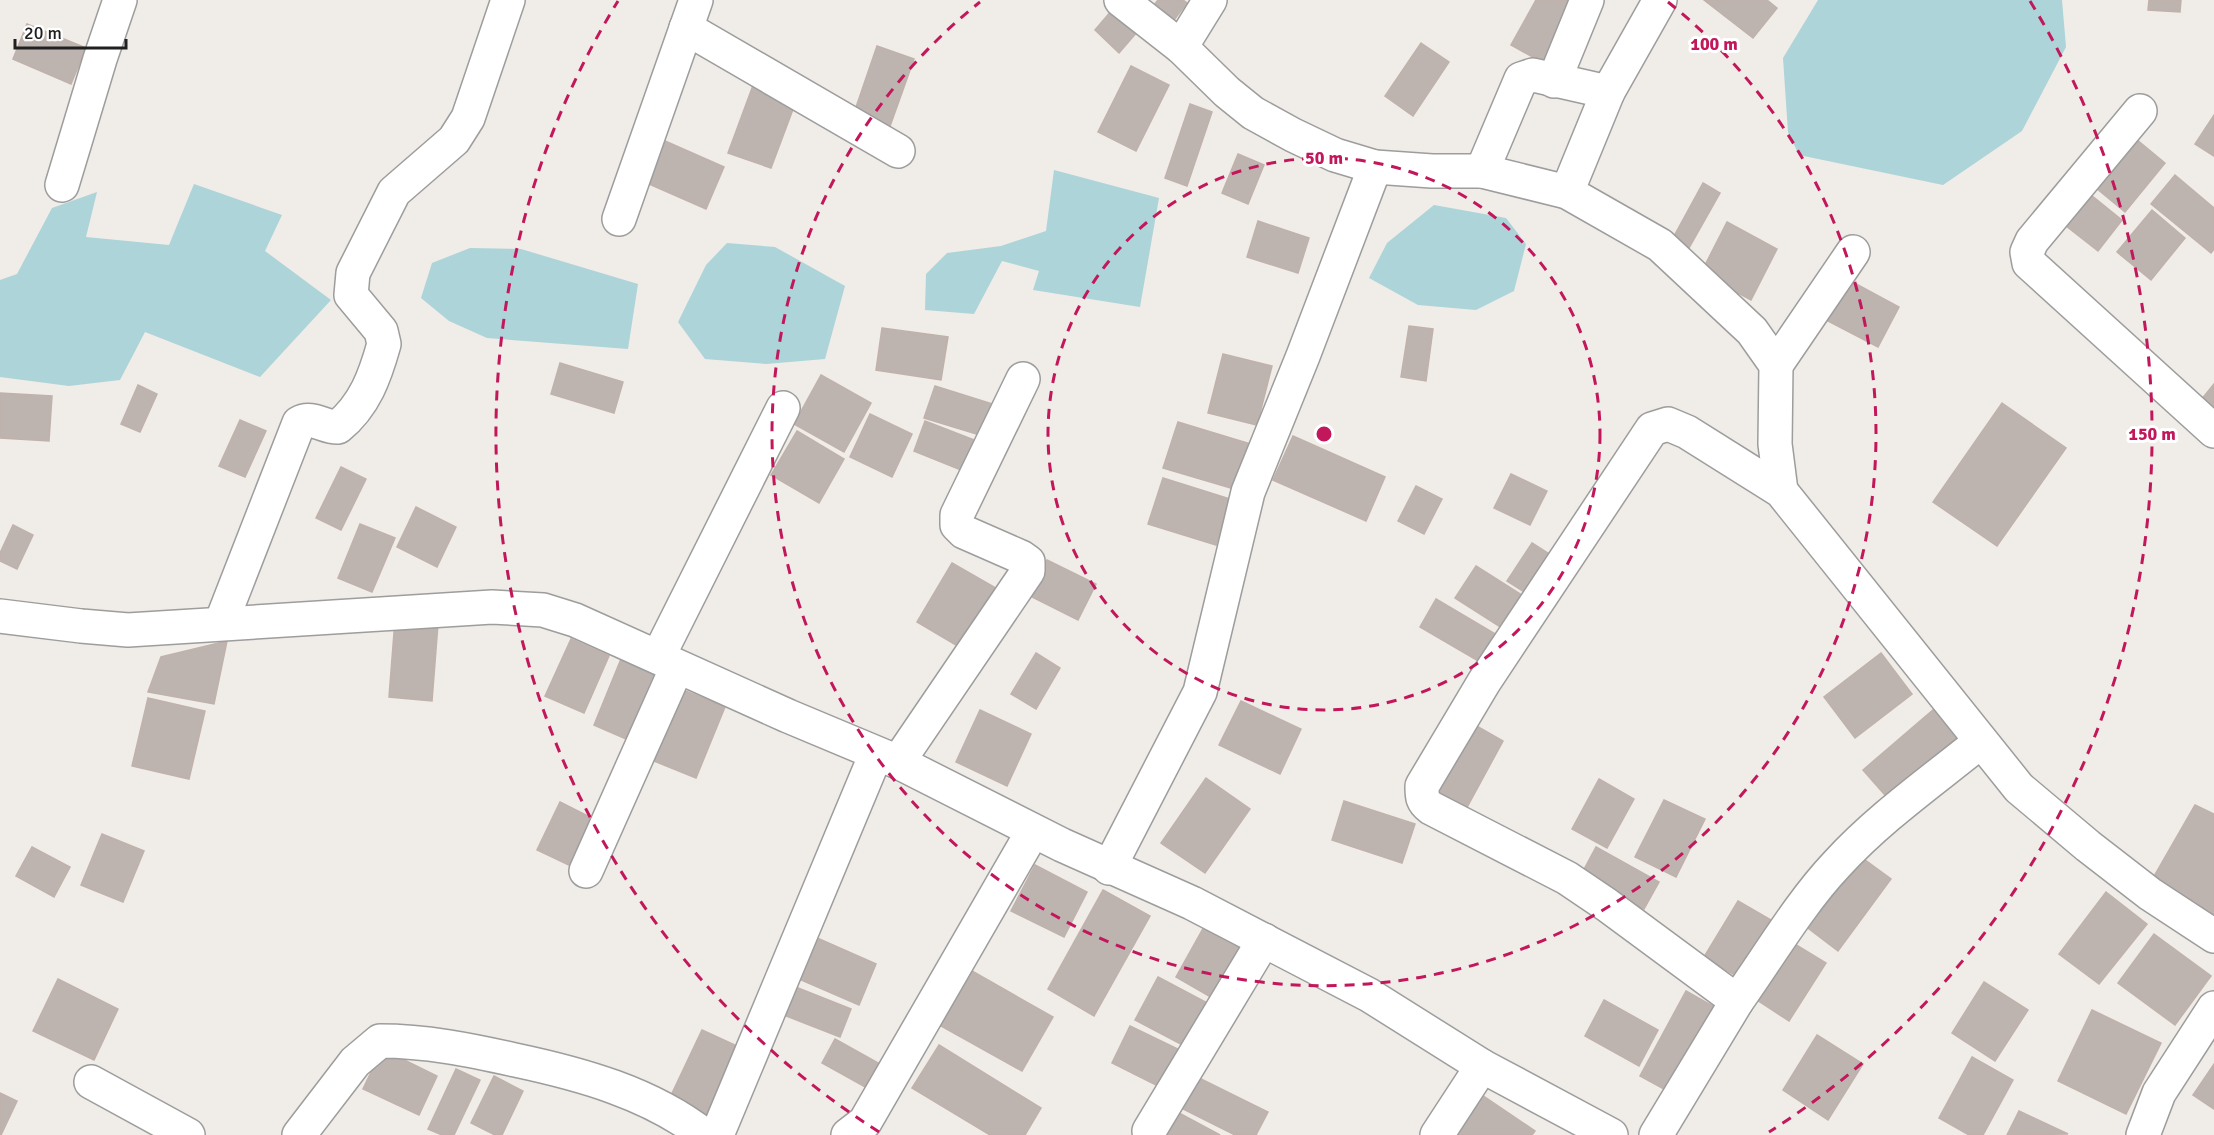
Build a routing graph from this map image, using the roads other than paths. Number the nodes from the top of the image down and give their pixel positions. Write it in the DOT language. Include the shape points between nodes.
graph roads {
  1 [pos="120,0"];
  2 [pos="507,0"];
  3 [pos="1121,0"];
  4 [pos="1210,0"];
  5 [pos="1587,0"];
  6 [pos="1660,0"];
  7 [pos="691,14"];
  8 [pos="1181,48"];
  9 [pos="1554,81"];
  10 [pos="1608,92"];
  11 [pos="2140,111"];
  12 [pos="898,151"];
  13 [pos="1375,167"];
  14 [pos="1482,171"];
  15 [pos="62,185"];
  16 [pos="1567,192"];
  17 [pos="619,219"];
  18 [pos="1852,252"];
  19 [pos="1776,365"];
  20 [pos="1023,379"];
  21 [pos="783,408"];
  22 [pos="2214,431"];
  23 [pos="1781,491"];
  24 [pos="0,616"];
  25 [pos="221,623"];
  26 [pos="667,662"];
  27 [pos="1980,741"];
  28 [pos="887,758"];
  29 [pos="1033,831"];
  30 [pos="1109,868"];
  31 [pos="586,871"];
  32 [pos="2214,936"];
  33 [pos="1264,940"];
  34 [pos="1737,1001"];
  35 [pos="2214,1008"];
  36 [pos="1482,1066"];
  37 [pos="91,1082"];
  38 [pos="863,1131"];
  39 [pos="1149,1131"];
  40 [pos="188,1135"];
  41 [pos="299,1135"];
  42 [pos="704,1135"];
  43 [pos="717,1135"];
  44 [pos="1437,1135"];
  45 [pos="1611,1135"];
  46 [pos="1656,1135"];
  47 [pos="2143,1135"];
  1 -- 15 [label="street"];
  2 -- 25 [label="street" via="468,118 454,140 394,192 353,273 351,295 384,338 371,386 339,428 310,420 299,423"];
  3 -- 8 [label="street"];
  4 -- 8 [label="street"];
  5 -- 9 [label="street"];
  6 -- 10 [label="street"];
  7 -- 12 [label="street"];
  7 -- 17 [label="street"];
  8 -- 13 [label="street" via="1253,112 1335,155"];
  9 -- 10 [label="street"];
  9 -- 14 [label="street" via="1533,75 1521,79"];
  10 -- 16 [label="street"];
  11 -- 22 [label="street" via="2032,241 2027,252 2029,263"];
  13 -- 14 [label="street"];
  13 -- 30 [label="street" via="1248,492 1200,692"];
  14 -- 16 [label="street"];
  16 -- 19 [label="street" via="1660,245 1752,331"];
  18 -- 19 [label="street"];
  19 -- 23 [label="street" via="1775,444"];
  20 -- 28 [label="street" via="957,515 957,525 964,532 1022,557 1028,562 1028,571"];
  21 -- 26 [label="street"];
  23 -- 27 [label="street"];
  23 -- 34 [label="street" via="1687,432 1668,424 1652,429 1484,682 1422,786 1423,802 1431,808 1567,878"];
  24 -- 25 [label="street" via="128,630"];
  25 -- 26 [label="street" via="492,607 543,610 575,620"];
  26 -- 28 [label="street"];
  26 -- 31 [label="street"];
  27 -- 32 [label="street" via="2019,788 2088,846 2150,894"];
  27 -- 34 [label="street" via="1855,844 1817,888"];
  28 -- 29 [label="street"];
  28 -- 43 [label="street"];
  29 -- 30 [label="street"];
  29 -- 38 [label="street"];
  30 -- 33 [label="street"];
  33 -- 36 [label="street" via="1369,995"];
  33 -- 39 [label="street"];
  34 -- 46 [label="street"];
  35 -- 47 [label="street" via="2159,1094"];
  36 -- 44 [label="street"];
  36 -- 45 [label="street"];
  37 -- 40 [label="street"];
  41 -- 42 [label="street" via="356,1062 380,1041 467,1049 552,1068 620,1088 686,1121"];
}
